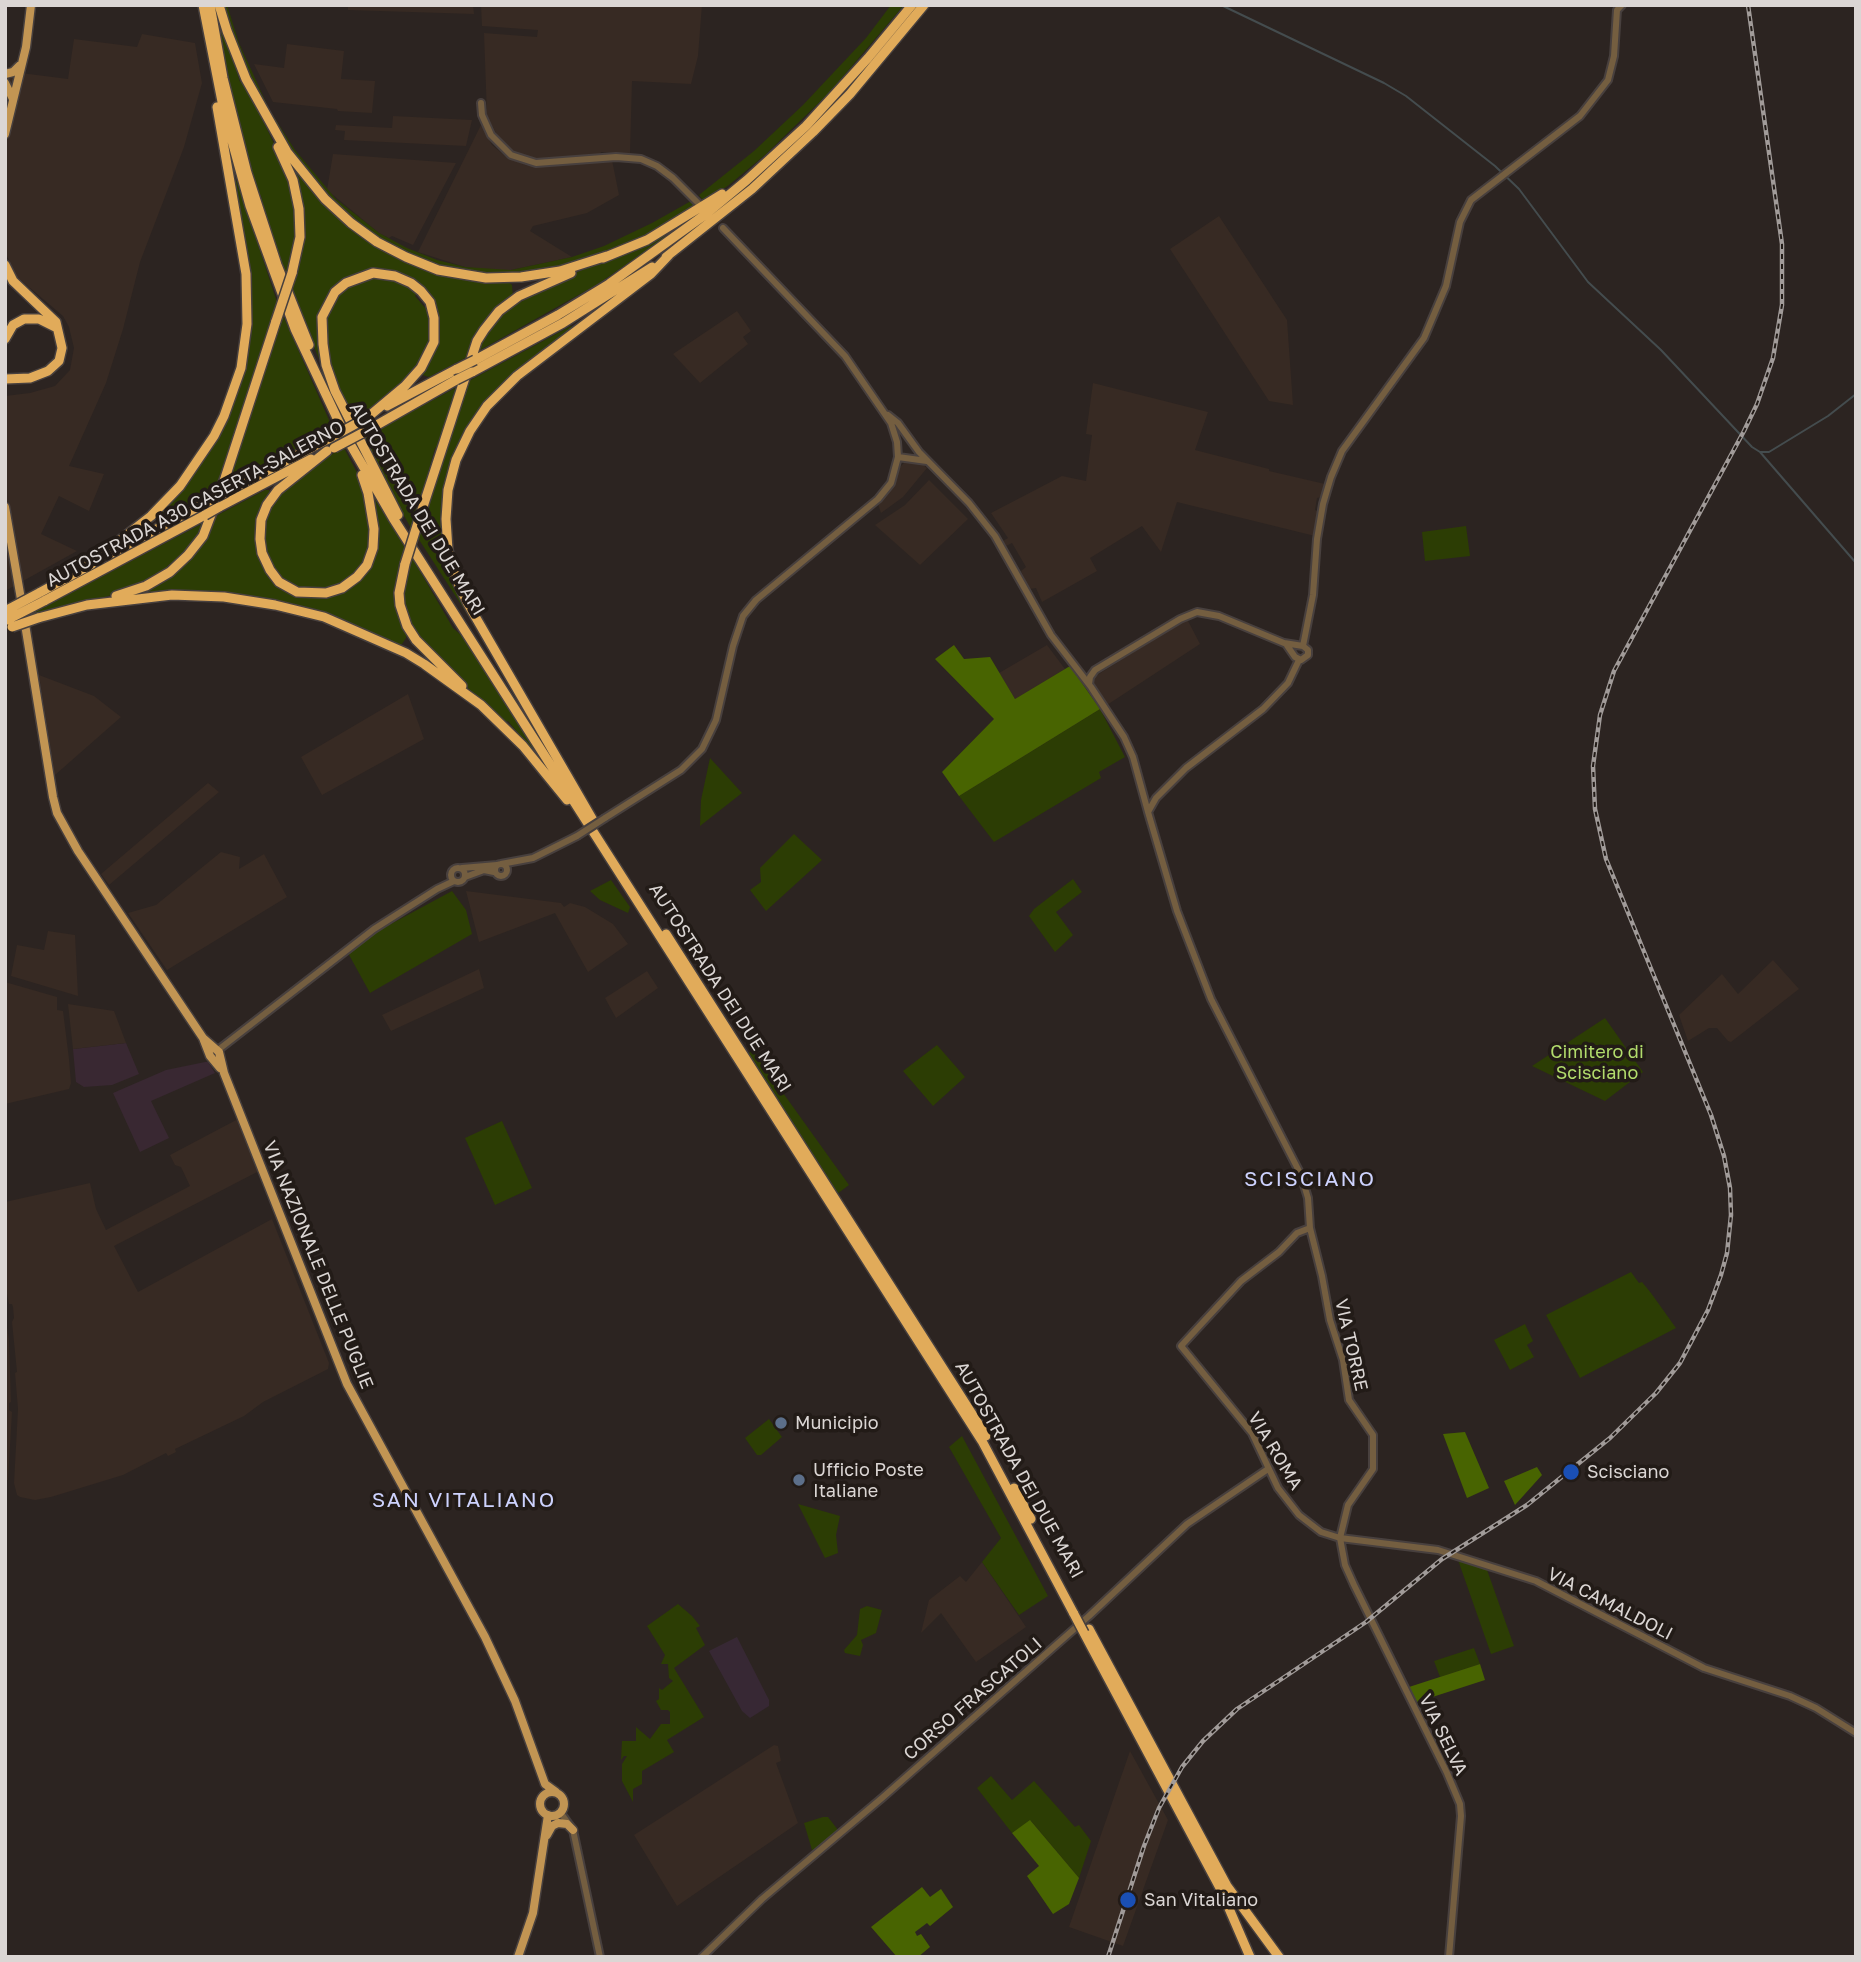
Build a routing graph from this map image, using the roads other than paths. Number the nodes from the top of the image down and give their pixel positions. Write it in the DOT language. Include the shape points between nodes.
graph roads {
  1 [pos="32,5"];
  2 [pos="219,5"];
  3 [pos="912,5"];
  4 [pos="924,5"];
  5 [pos="1622,5"];
  6 [pos="206,7"];
  7 [pos="21,64"];
  8 [pos="5,74"];
  9 [pos="5,83"];
  10 [pos="13,99"];
  11 [pos="255,99"];
  12 [pos="481,103"];
  13 [pos="8,115"];
  14 [pos="5,134"];
  15 [pos="740,186"];
  16 [pos="698,203"];
  17 [pos="723,228"];
  18 [pos="669,255"];
  19 [pos="607,256"];
  20 [pos="5,265"];
  21 [pos="58,330"];
  22 [pos="5,339"];
  23 [pos="304,350"];
  24 [pos="8,379"];
  25 [pos="886,414"];
  26 [pos="365,418"];
  27 [pos="898,446"];
  28 [pos="330,449"];
  29 [pos="919,455"];
  30 [pos="898,457"];
  31 [pos="5,507"];
  32 [pos="398,515"];
  33 [pos="87,566"];
  34 [pos="41,597"];
  35 [pos="87,605"];
  36 [pos="7,622"];
  37 [pos="1284,643"];
  38 [pos="1301,646"];
  39 [pos="1297,658"];
  40 [pos="1087,677"];
  41 [pos="481,705"];
  42 [pos="1148,812"];
  43 [pos="594,822"];
  44 [pos="519,862"];
  45 [pos="498,867"];
  46 [pos="462,868"];
  47 [pos="507,872"];
  48 [pos="465,877"];
  49 [pos="452,878"];
  50 [pos="643,909"];
  51 [pos="215,1053"];
  52 [pos="1310,1228"];
  53 [pos="966,1410"];
  54 [pos="1268,1469"];
  55 [pos="1340,1538"];
  56 [pos="1081,1614"];
  57 [pos="1083,1630"];
  58 [pos="1856,1733"];
  59 [pos="541,1775"];
  60 [pos="556,1792"];
  61 [pos="542,1797"];
  62 [pos="560,1812"];
  63 [pos="548,1815"];
  64 [pos="573,1830"];
  65 [pos="544,1848"];
  66 [pos="518,1957"];
  67 [pos="600,1957"];
  68 [pos="702,1957"];
  69 [pos="1250,1957"];
  70 [pos="1279,1957"];
  71 [pos="1449,1957"];
  1 -- 7 [label="main road"];
  2 -- 11 [label="highway"];
  3 -- 15 [label="highway, AUTOSTRADA A30 CASERTA-SALERNO" via="843,87"];
  4 -- 18 [label="highway, AUTOSTRADA A30 CASERTA-SALERNO" via="813,132 752,189"];
  5 -- 38 [label="street" via="1617,10 1608,80 1580,116 1471,200 1446,286 1424,338 1349,438 1336,464 1321,517"];
  6 -- 23 [label="highway, AUTOSTRADA DEI DUE MARI" via="224,112 250,206"];
  6 -- 32 [label="highway, AUTOSTRADA DEI DUE MARI" via="238,141 277,265 324,379"];
  6 -- 33 [label="highway" via="212,78 245,260 247,306 241,368 214,436 180,486 151,516"];
  7 -- 8 [label="main road"];
  7 -- 10 [label="main road"];
  9 -- 10 [label="main road"];
  10 -- 13 [label="main road"];
  11 -- 19 [label="highway" via="286,152 325,199 364,233 406,257 454,274 502,278 560,271"];
  11 -- 35 [label="highway, bridge" via="289,172 298,200 300,237 212,517 197,545 158,580"];
  12 -- 16 [label="street" via="491,135 511,155 536,163 641,159 673,178"];
  13 -- 14 [label="main road"];
  15 -- 19 [label="highway" via="647,240"];
  15 -- 26 [label="highway, AUTOSTRADA A30 CASERTA-SALERNO, bridge" via="609,284"];
  17 -- 25 [label="street" via="845,356"];
  18 -- 28 [label="highway, AUTOSTRADA A30 CASERTA-SALERNO, bridge" via="584,311"];
  18 -- 43 [label="highway" via="651,274 517,376 487,406 456,460 448,490 448,550 456,579"];
  19 -- 41 [label="highway, bridge" via="519,296 484,330 405,564 399,593 407,626"];
  20 -- 21 [label="highway" via="13,281 47,312"];
  21 -- 22 [label="highway" via="39,319 24,319 13,325"];
  21 -- 24 [label="highway" via="62,348 54,367 36,376"];
  23 -- 28 [label="highway" via="365,482 373,529 370,556 357,577 326,593 297,592 279,582 270,570 262,553 261,520 278,490"];
  23 -- 50 [label="highway, AUTOSTRADA DEI DUE MARI" via="345,435 393,518"];
  25 -- 27 [label="street"];
  25 -- 29 [label="street" via="898,423"];
  26 -- 32 [label="highway" via="405,386 435,342 435,318 421,291 395,276 373,273 335,292 323,317 323,344 335,391"];
  26 -- 33 [label="highway, AUTOSTRADA A30 CASERTA-SALERNO, bridge"];
  27 -- 29 [label="street"];
  27 -- 30 [label="street"];
  28 -- 34 [label="highway, AUTOSTRADA A30 CASERTA-SALERNO, bridge"];
  29 -- 30 [label="street"];
  29 -- 40 [label="street, VIA TORRE" via="981,517 1051,635"];
  30 -- 44 [label="street, bridge" via="891,483 873,504 756,600 743,616 716,720 702,749 681,770 577,836"];
  31 -- 51 [label="main road, VIA NAZIONALE DELLE PUGLIE" via="57,813"];
  32 -- 43 [label="highway, AUTOSTRADA DEI DUE MARI"];
  33 -- 34 [label="highway, AUTOSTRADA A30 CASERTA-SALERNO"];
  34 -- 36 [label="highway, AUTOSTRADA A30 CASERTA-SALERNO, bridge"];
  35 -- 36 [label="highway, bridge"];
  35 -- 41 [label="highway" via="172,595 224,597 324,617 415,658"];
  37 -- 38 [label="street"];
  37 -- 39 [label="street"];
  37 -- 40 [label="street" via="1219,616 1197,612"];
  38 -- 39 [label="street"];
  38 -- 39 [label="street" via="1308,655"];
  39 -- 42 [label="street" via="1287,682 1263,709 1186,768"];
  40 -- 42 [label="street, VIA TORRE" via="1124,737"];
  41 -- 50 [label="highway" via="562,794"];
  42 -- 52 [label="street, VIA TORRE" via="1177,911 1210,999 1301,1175"];
  43 -- 53 [label="highway, AUTOSTRADA DEI DUE MARI"];
  44 -- 45 [label="street"];
  44 -- 47 [label="street"];
  45 -- 46 [label="street"];
  45 -- 47 [label="street" via="505,866"];
  45 -- 47 [label="street" via="501,877"];
  45 -- 48 [label="street"];
  46 -- 48 [label="street"];
  46 -- 49 [label="street" via="453,869"];
  48 -- 49 [label="street" via="461,882"];
  49 -- 51 [label="street" via="374,929"];
  50 -- 53 [label="highway, AUTOSTRADA DEI DUE MARI"];
  51 -- 59 [label="main road, VIA NAZIONALE DELLE PUGLIE" via="347,1384 485,1637"];
  52 -- 54 [label="street, VIA ROMA" via="1297,1233 1241,1281 1181,1346 1252,1433"];
  52 -- 55 [label="street, VIA TORRE" via="1349,1400 1374,1440 1373,1469 1348,1506"];
  53 -- 56 [label="highway, AUTOSTRADA DEI DUE MARI"];
  54 -- 55 [label="street, VIA ROMA" via="1299,1514 1321,1532"];
  54 -- 56 [label="street" via="1187,1524"];
  55 -- 58 [label="street, VIA CAMALDOLI" via="1423,1547 1524,1577 1704,1668 1816,1707"];
  55 -- 71 [label="street, VIA SELVA" via="1354,1585 1460,1804"];
  56 -- 57 [label="highway, AUTOSTRADA DEI DUE MARI, bridge"];
  57 -- 68 [label="street, CORSO FRASCATOLI" via="762,1899"];
  57 -- 69 [label="highway, AUTOSTRADA DEI DUE MARI" via="1221,1889"];
  57 -- 70 [label="highway, AUTOSTRADA DEI DUE MARI" via="1227,1886"];
  59 -- 60 [label="main road"];
  59 -- 61 [label="main road"];
  60 -- 61 [label="main road"];
  60 -- 62 [label="main road" via="564,1801"];
  61 -- 63 [label="main road" via="541,1808"];
  62 -- 63 [label="main road"];
  62 -- 64 [label="street"];
  63 -- 65 [label="main road"];
  64 -- 65 [label="main road" via="562,1822 555,1824"];
  64 -- 67 [label="street"];
  65 -- 66 [label="main road" via="533,1913"];
}
